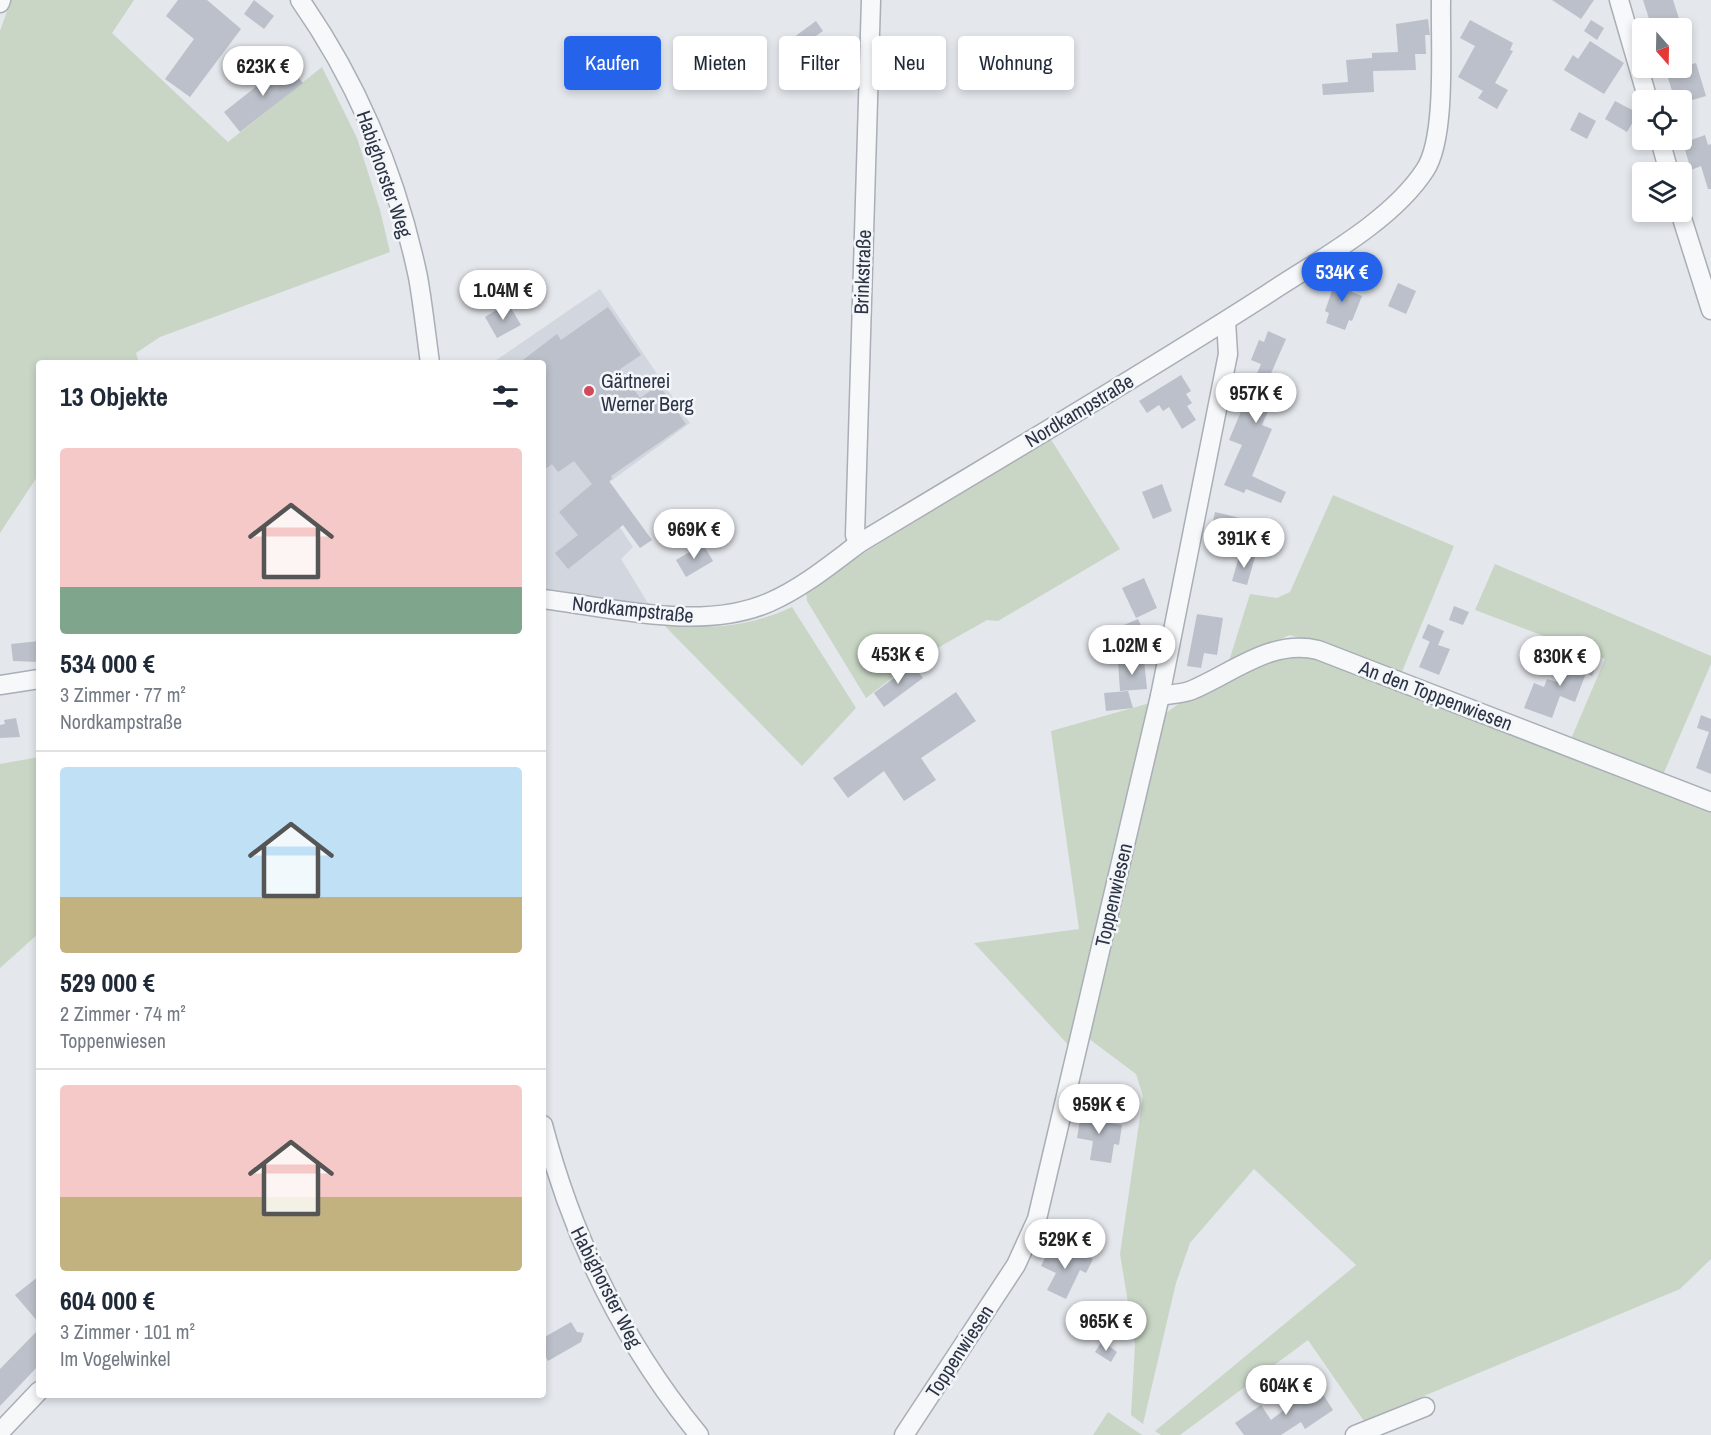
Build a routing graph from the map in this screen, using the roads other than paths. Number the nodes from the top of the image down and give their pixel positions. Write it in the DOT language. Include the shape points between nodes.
graph roads {
  1 [pos="300,0"];
  2 [pos="871,0"];
  3 [pos="1441,0"];
  4 [pos="1619,0"];
  5 [pos="1645,90"];
  6 [pos="1683,222"];
  7 [pos="1711,310"];
  8 [pos="1226,321"];
  9 [pos="430,360"];
  10 [pos="858,544"];
  11 [pos="546,599"];
  12 [pos="36,680"];
  13 [pos="0,685"];
  14 [pos="1160,696"];
  15 [pos="1711,802"];
  16 [pos="547,1153"];
  17 [pos="36,1394"];
  18 [pos="1425,1407"];
  19 [pos="0,1432"];
  20 [pos="699,1435"];
  21 [pos="904,1435"];
  22 [pos="1355,1435"];
  1 -- 9 [label="street, Habighorster Weg" via="353,85 373,130 400,206 418,277"];
  2 -- 10 [label="street, Brinkstraße" via="855,535"];
  3 -- 8 [label="street, Nordkampstraße" via="1438,128 1434,152 1425,170 1397,202 1367,227"];
  4 -- 5 [label="street"];
  6 -- 7 [label="street"];
  8 -- 10 [label="street, Nordkampstraße"];
  8 -- 14 [label="street, Toppenwiesen" via="1228,354"];
  10 -- 11 [label="street, Nordkampstraße" via="793,591 743,612 710,617 672,616"];
  12 -- 13 [label="street"];
  14 -- 15 [label="street, An den Toppenwiesen" via="1190,691 1271,651 1301,646"];
  14 -- 21 [label="street, Toppenwiesen" via="1037,1219 1016,1265"];
  16 -- 20 [label="street, Habighorster Weg" via="592,1268 632,1342"];
  17 -- 19 [label="street"];
  18 -- 22 [label="street"];
}
